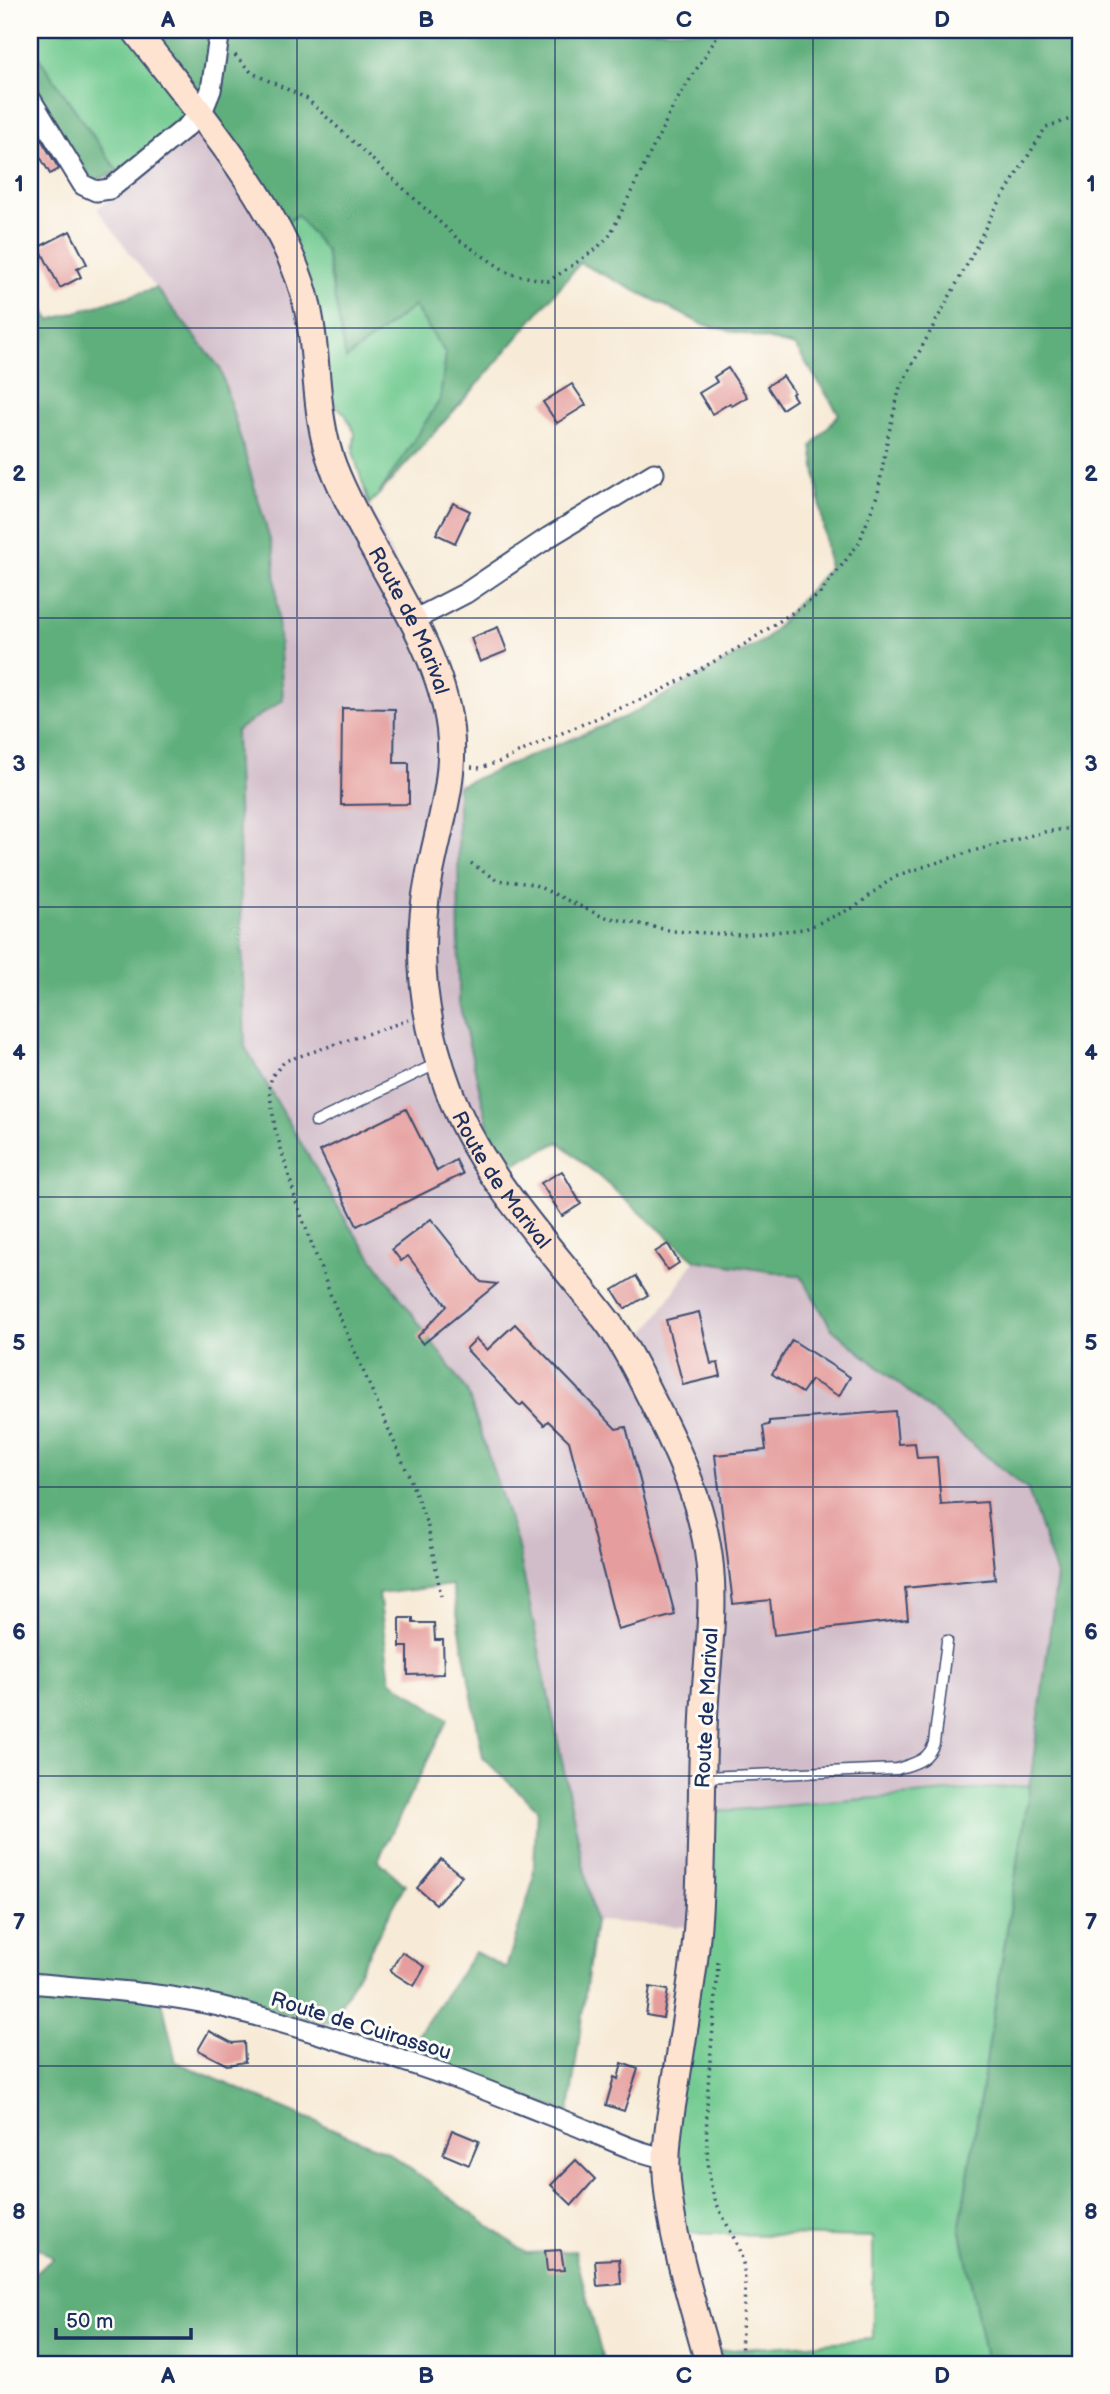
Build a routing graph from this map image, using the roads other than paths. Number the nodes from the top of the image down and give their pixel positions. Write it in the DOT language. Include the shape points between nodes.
graph roads {
  1 [pos="135,30"];
  2 [pos="219,34"];
  3 [pos="30,98"];
  4 [pos="201,115"];
  5 [pos="654,473"];
  6 [pos="412,621"];
  7 [pos="439,1062"];
  8 [pos="316,1122"];
  9 [pos="947,1641"];
  10 [pos="703,1777"];
  11 [pos="30,1983"];
  12 [pos="666,2158"];
  13 [pos="709,2364"];
  1 -- 4 [label="main road, Route de Marival"];
  2 -- 4 [label="street" via="211,90"];
  3 -- 4 [label="street" via="83,185 96,191 110,189"];
  4 -- 6 [label="main road, Route de Marival" via="262,204 296,268 306,298 331,462"];
  5 -- 6 [label="street" via="466,593"];
  6 -- 7 [label="main road, Route de Marival" via="441,690 452,764 421,938 427,1015"];
  7 -- 8 [label="lane"];
  7 -- 10 [label="main road, Route de Marival" via="472,1144 517,1211 629,1354 693,1488 705,1533 712,1595"];
  9 -- 10 [label="lane" via="934,1743 931,1754 921,1762 897,1769"];
  10 -- 12 [label="main road, Route de Marival" via="695,1951"];
  11 -- 12 [label="street, Route de Cuirassou" via="142,1994 231,2010 376,2051 632,2151"];
  12 -- 13 [label="main road, Route de Marival" via="677,2239"];
}
